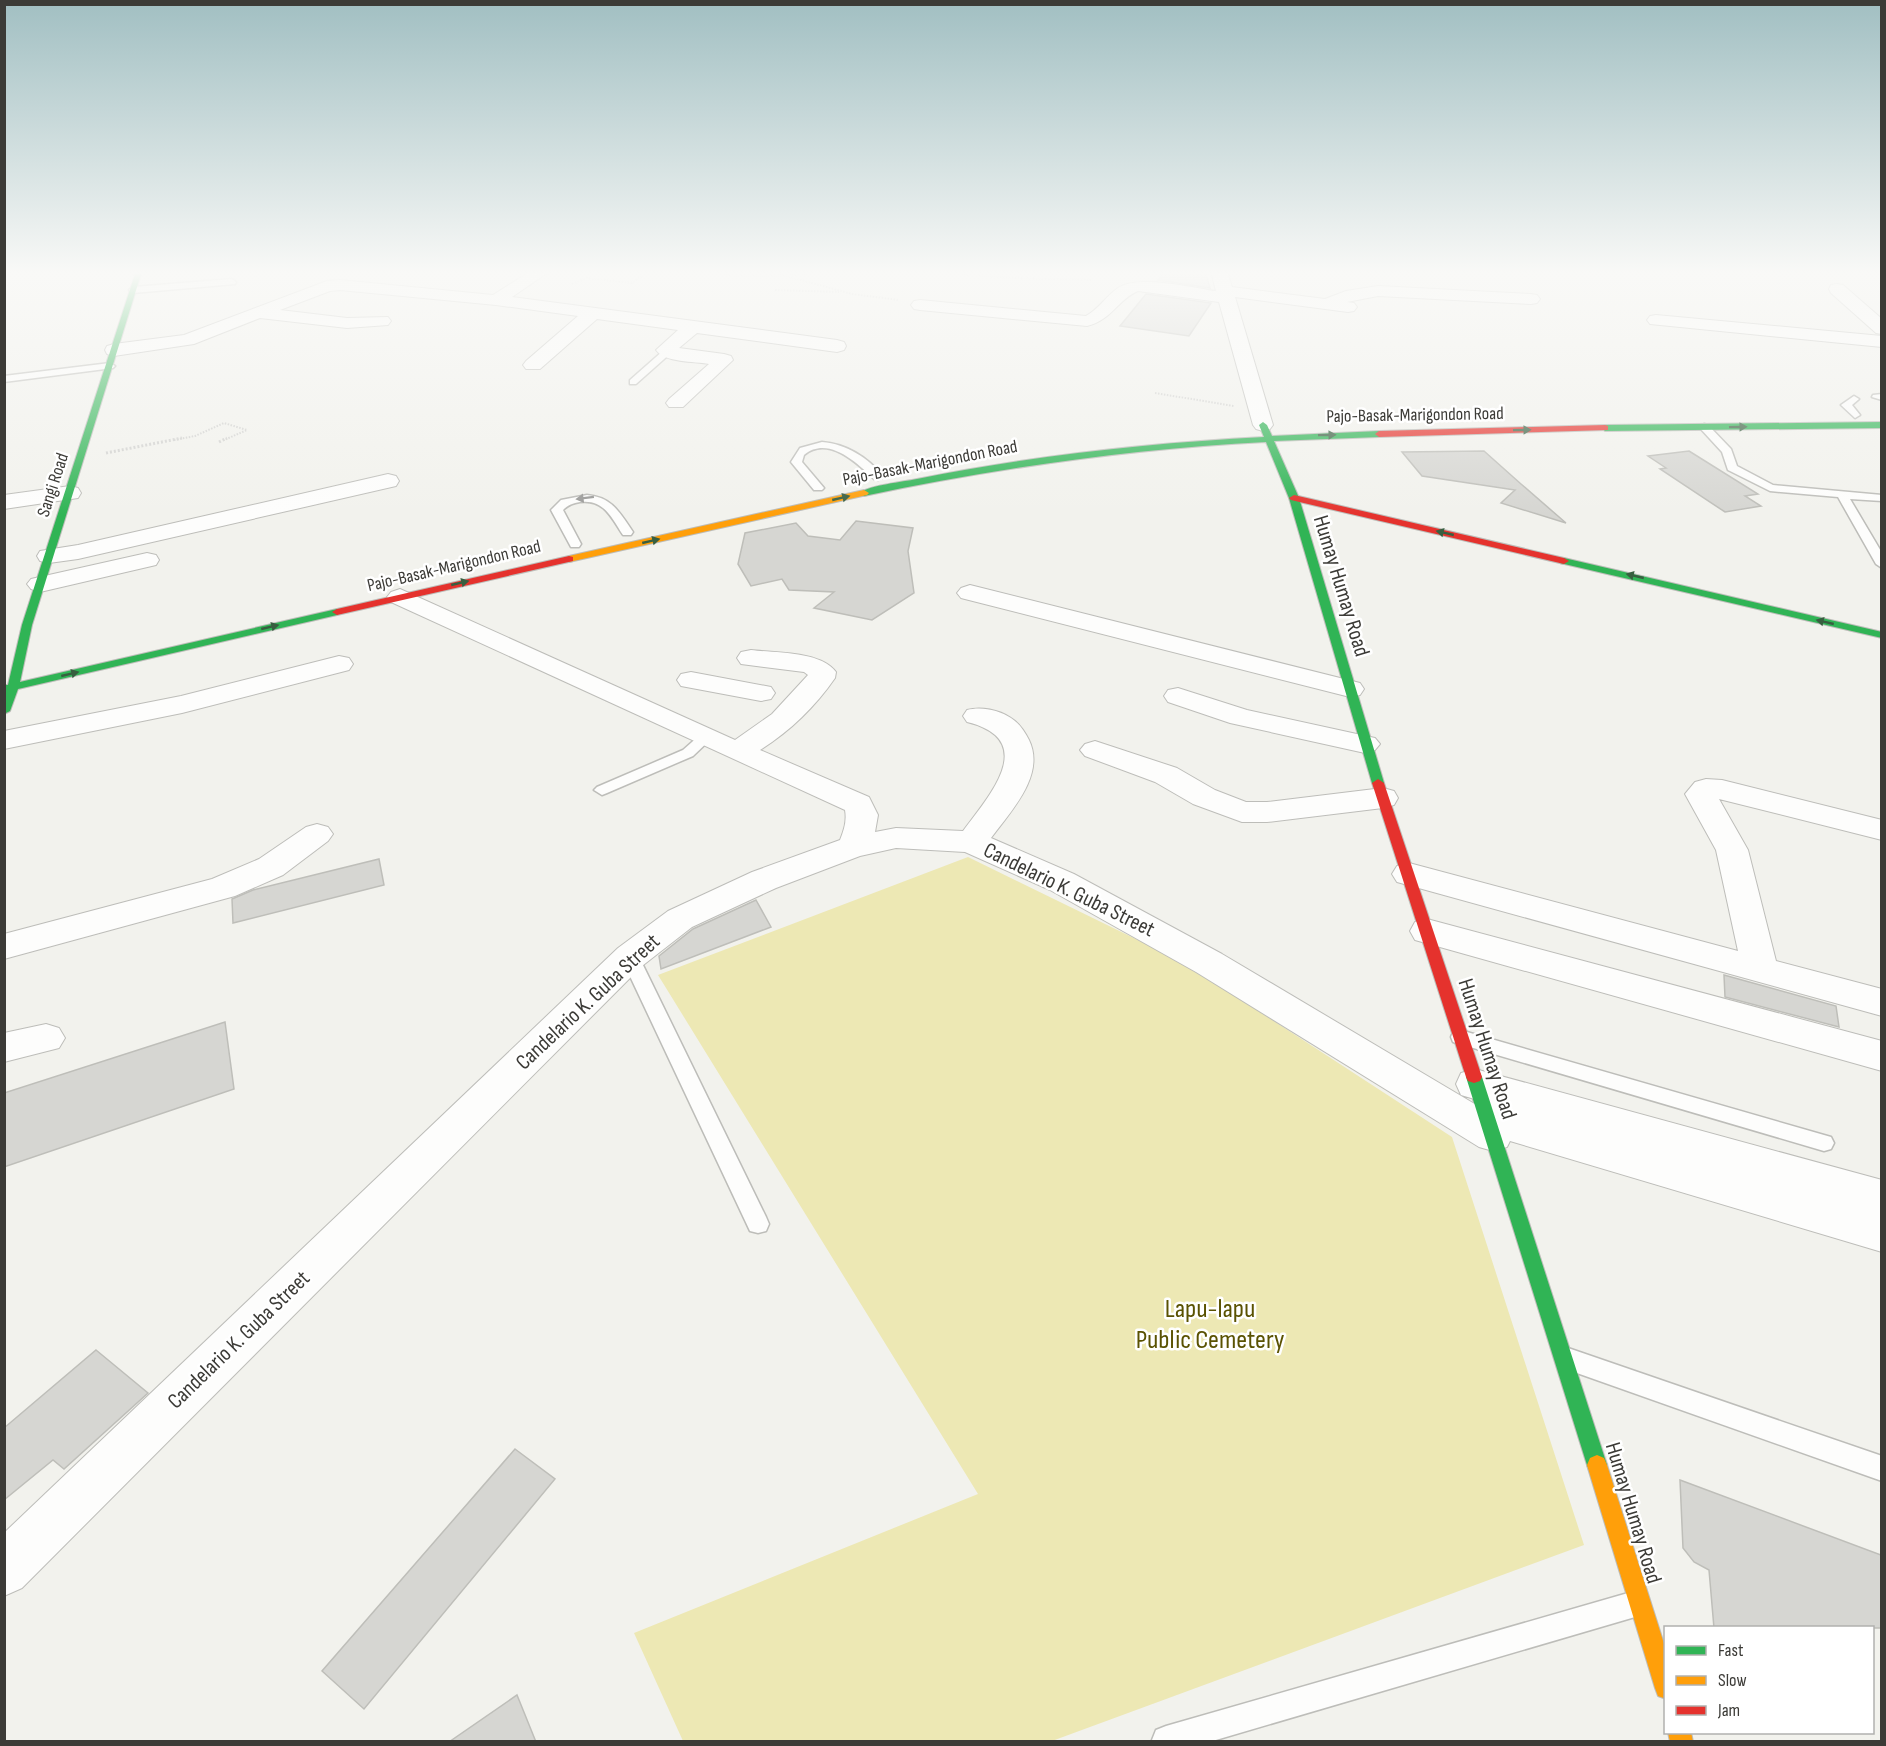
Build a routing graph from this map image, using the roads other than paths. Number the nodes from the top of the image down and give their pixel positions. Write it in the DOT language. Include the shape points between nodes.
graph roads {
  1 [pos="114,352"];
  2 [pos="135,352"];
  3 [pos="547,352"];
  4 [pos="667,352"];
  5 [pos="670,352"];
  6 [pos="1242,352"];
  7 [pos="112,358"];
  8 [pos="533,365"];
  9 [pos="4,379"];
  10 [pos="633,382"];
  11 [pos="1854,399"];
  12 [pos="676,403"];
  13 [pos="1881,414"];
  14 [pos="1855,415"];
  15 [pos="1263,424"];
  16 [pos="1881,425"];
  17 [pos="1704,427"];
  18 [pos="878,477"];
  19 [pos="388,481"];
  20 [pos="813,490"];
  21 [pos="70,493"];
  22 [pos="1842,495"];
  23 [pos="1294,498"];
  24 [pos="1881,498"];
  25 [pos="4,502"];
  26 [pos="366,508"];
  27 [pos="1297,513"];
  28 [pos="683,519"];
  29 [pos="627,532"];
  30 [pos="1413,540"];
  31 [pos="217,543"];
  32 [pos="575,544"];
  33 [pos="171,554"];
  34 [pos="49,555"];
  35 [pos="1881,564"];
  36 [pos="1592,566"];
  37 [pos="1586,581"];
  38 [pos="40,584"];
  39 [pos="970,593"];
  40 [pos="353,594"];
  41 [pos="400,597"];
  42 [pos="1723,612"];
  43 [pos="1881,635"];
  44 [pos="1881,647"];
  45 [pos="751,658"];
  46 [pos="339,664"];
  47 [pos="16,670"];
  48 [pos="9,688"];
  49 [pos="1350,689"];
  50 [pos="761,693"];
  51 [pos="1178,696"];
  52 [pos="4,711"];
  53 [pos="977,716"];
  54 [pos="706,737"];
  55 [pos="4,740"];
  56 [pos="1365,744"];
  57 [pos="1095,750"];
  58 [pos="736,751"];
  59 [pos="602,790"];
  60 [pos="1383,798"];
  61 [pos="1881,830"];
  62 [pos="316,834"];
  63 [pos="971,842"];
  64 [pos="853,847"];
  65 [pos="1409,874"];
  66 [pos="1427,931"];
  67 [pos="4,947"];
  68 [pos="630,957"];
  69 [pos="1760,970"];
  70 [pos="1881,1003"];
  71 [pos="1460,1036"];
  72 [pos="46,1038"];
  73 [pos="4,1048"];
  74 [pos="1881,1056"];
  75 [pos="1485,1113"];
  76 [pos="1824,1143"];
  77 [pos="1881,1198"];
  78 [pos="758,1224"];
  79 [pos="1881,1233"];
  80 [pos="1564,1358"];
  81 [pos="1881,1469"];
  82 [pos="4,1570"];
  83 [pos="1639,1603"];
  84 [pos="1664,1685"];
  85 [pos="1166,1740"];
  1 -- 7 [label="main road, Sangi Road"];
  2 -- 7 [label="street"];
  3 -- 8 [label="street"];
  4 -- 10 [label="lane"];
  5 -- 12 [label="street" via="724,360"];
  6 -- 15 [label="street"];
  7 -- 9 [label="lane"];
  7 -- 21 [label="main road, Sangi Road"];
  11 -- 14 [label="lane" via="1846,405"];
  13 -- 14 [label="main road, Pajo-Basak-Marigondon Road"];
  14 -- 15 [label="main road, Pajo-Basak-Marigondon Road"];
  15 -- 17 [label="main road, Pajo-Basak-Marigondon Road, one-way"];
  15 -- 18 [label="main road, Pajo-Basak-Marigondon Road" via="1049,448"];
  15 -- 23 [label="main road, Humay Humay Road"];
  41 -- 15 [label="main road, Pajo-Basak-Marigondon Road, one-way" via="991,467 1127,449"];
  17 -- 16 [label="main road, Pajo-Basak-Marigondon Road, one-way"];
  17 -- 22 [label="lane" via="1727,451 1732,468 1770,488"];
  18 -- 20 [label="main road, Pajo-Basak-Marigondon Road"];
  18 -- 20 [label="lane" via="857,456 830,444 819,445 804,449 796,462"];
  19 -- 34 [label="street" via="78,552"];
  21 -- 25 [label="street"];
  21 -- 34 [label="main road, Sangi Road"];
  22 -- 24 [label="lane"];
  22 -- 35 [label="lane"];
  23 -- 27 [label="main road, Humay Humay Road"];
  36 -- 23 [label="main road, one-way"];
  26 -- 31 [label="street"];
  27 -- 30 [label="main road"];
  27 -- 49 [label="main road, Humay Humay Road"];
  28 -- 29 [label="main road, Pajo-Basak-Marigondon Road"];
  29 -- 32 [label="main road, Pajo-Basak-Marigondon Road"];
  29 -- 32 [label="lane, one-way" via="609,505 597,498 570,500 557,510"];
  32 -- 40 [label="main road, Pajo-Basak-Marigondon Road"];
  33 -- 38 [label="street"];
  34 -- 38 [label="main road, Sangi Road"];
  36 -- 37 [label="main road"];
  43 -- 36 [label="main road, one-way"];
  38 -- 47 [label="main road, Sangi Road" via="22,626"];
  39 -- 49 [label="street"];
  48 -- 41 [label="main road, Pajo-Basak-Marigondon Road, one-way"];
  41 -- 54 [label="street"];
  42 -- 44 [label="main road"];
  45 -- 58 [label="street" via="811,665 822,672 821,678 769,733"];
  46 -- 55 [label="street" via="182,704"];
  47 -- 48 [label="main road, Sangi Road"];
  48 -- 52 [label="main road, Sangi Road"];
  49 -- 56 [label="main road, Humay Humay Road"];
  50 -- 54 [label="street" via="701,682 709,692"];
  51 -- 56 [label="street" via="1240,717"];
  53 -- 63 [label="street" via="1000,722 1011,732 1020,761 1015,779"];
  54 -- 58 [label="street"];
  54 -- 59 [label="lane" via="688,753"];
  56 -- 60 [label="main road, Humay Humay Road"];
  57 -- 60 [label="street" via="1166,775 1204,797 1242,812"];
  58 -- 64 [label="street" via="858,804 863,823"];
  60 -- 65 [label="main road, Humay Humay Road"];
  61 -- 69 [label="street" via="1722,790 1706,789 1700,794 1732,850"];
  62 -- 67 [label="street" via="271,867 223,888"];
  63 -- 64 [label="street, Candelario K. Guba Street" via="896,838"];
  63 -- 75 [label="street, Candelario K. Guba Street" via="1062,882"];
  64 -- 68 [label="street, Candelario K. Guba Street" via="764,880 680,919"];
  65 -- 66 [label="main road, Humay Humay Road"];
  65 -- 69 [label="street"];
  66 -- 71 [label="main road, Humay Humay Road"];
  66 -- 74 [label="street"];
  68 -- 78 [label="lane"];
  68 -- 82 [label="street, Candelario K. Guba Street"];
  69 -- 70 [label="street"];
  71 -- 75 [label="main road, Humay Humay Road"];
  71 -- 76 [label="lane"];
  72 -- 73 [label="street"];
  75 -- 77 [label="street"];
  75 -- 79 [label="street"];
  75 -- 80 [label="main road, Humay Humay Road"];
  80 -- 81 [label="lane"];
  80 -- 83 [label="main road, Humay Humay Road"];
  83 -- 84 [label="main road, Humay Humay Road"];
  83 -- 85 [label="lane"];
}
